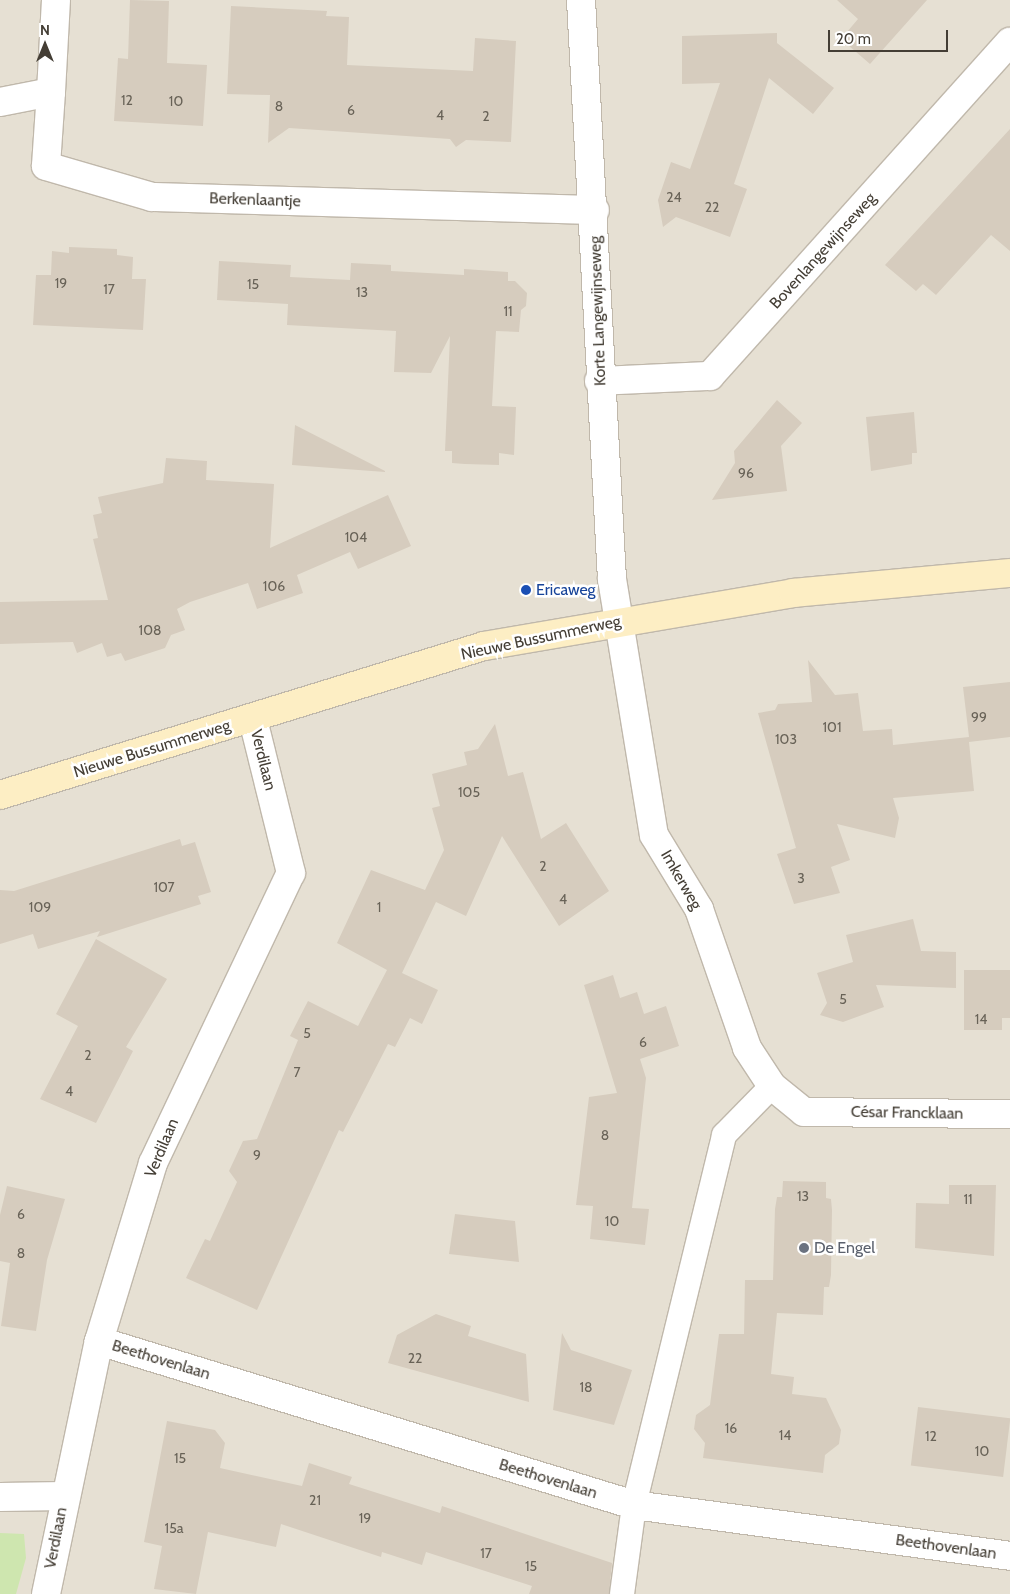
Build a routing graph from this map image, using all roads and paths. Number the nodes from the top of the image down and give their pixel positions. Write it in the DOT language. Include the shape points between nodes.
graph roads {
  1 [pos="56,0"];
  2 [pos="581,0"];
  3 [pos="1010,42"];
  4 [pos="51,92"];
  5 [pos="0,102"];
  6 [pos="595,210"];
  7 [pos="599,381"];
  8 [pos="1010,573"];
  9 [pos="618,622"];
  10 [pos="253,719"];
  11 [pos="0,795"];
  12 [pos="772,1086"];
  13 [pos="804,1112"];
  14 [pos="1010,1114"];
  15 [pos="99,1342"];
  16 [pos="64,1496"];
  17 [pos="0,1497"];
  18 [pos="634,1505"];
  19 [pos="1010,1556"];
  20 [pos="46,1594"];
  21 [pos="622,1594"];
  1 -- 4 [label="street"];
  2 -- 6 [label="street, Korte Langewijnseweg"];
  3 -- 7 [label="street, Bovenlangewijnseweg" via="710,376"];
  4 -- 5 [label="street"];
  4 -- 6 [label="street, Berkenlaantje" via="46,166 152,197"];
  6 -- 7 [label="street, Korte Langewijnseweg"];
  7 -- 9 [label="street, Korte Langewijnseweg" via="612,579"];
  8 -- 9 [label="main road, Nieuwe Bussummerweg" via="793,593"];
  9 -- 10 [label="main road, Nieuwe Bussummerweg" via="484,646"];
  9 -- 12 [label="street, Imkerweg" via="654,835 699,909 747,1048"];
  10 -- 11 [label="main road, Nieuwe Bussummerweg"];
  10 -- 15 [label="street, Verdilaan" via="291,873 153,1163"];
  12 -- 13 [label="street, Imkerweg"];
  12 -- 18 [label="lane" via="724,1135"];
  13 -- 14 [label="street, César Francklaan"];
  15 -- 16 [label="street, Verdilaan"];
  15 -- 18 [label="street, Beethovenlaan"];
  16 -- 17 [label="street"];
  16 -- 20 [label="street, Verdilaan"];
  18 -- 19 [label="street, Beethovenlaan"];
  18 -- 21 [label="lane"];
}
